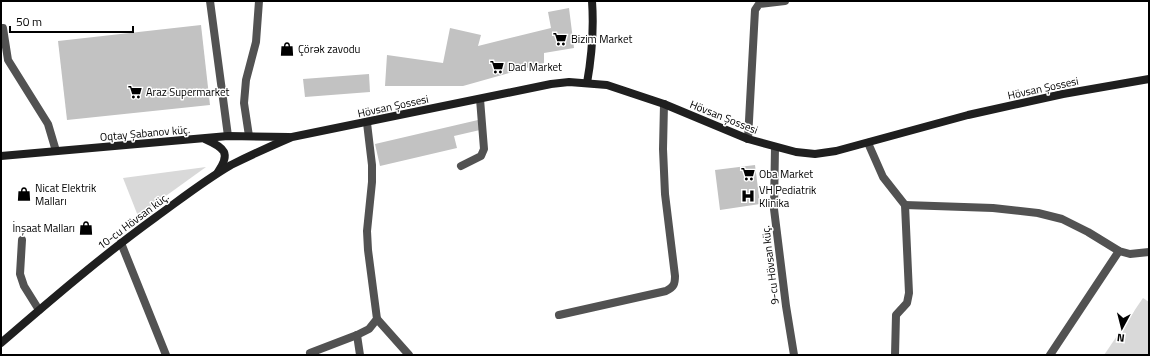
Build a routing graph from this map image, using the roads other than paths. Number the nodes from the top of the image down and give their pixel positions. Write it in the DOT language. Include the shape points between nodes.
graph roads {
  1 [pos="210,1"];
  2 [pos="259,1"];
  3 [pos="592,1"];
  4 [pos="785,1"];
  5 [pos="3,28"];
  6 [pos="1149,79"];
  7 [pos="587,83"];
  8 [pos="480,99"];
  9 [pos="664,104"];
  10 [pos="366,123"];
  11 [pos="228,136"];
  12 [pos="248,136"];
  13 [pos="292,137"];
  14 [pos="203,138"];
  15 [pos="748,139"];
  16 [pos="868,143"];
  17 [pos="775,147"];
  18 [pos="56,151"];
  19 [pos="1,156"];
  20 [pos="462,166"];
  21 [pos="216,175"];
  22 [pos="905,205"];
  23 [pos="22,240"];
  24 [pos="121,243"];
  25 [pos="1119,251"];
  26 [pos="1149,252"];
  27 [pos="40,310"];
  28 [pos="559,315"];
  29 [pos="378,319"];
  30 [pos="357,335"];
  31 [pos="1,342"];
  32 [pos="310,354"];
  33 [pos="166,355"];
  34 [pos="360,355"];
  35 [pos="409,355"];
  36 [pos="794,355"];
  37 [pos="895,355"];
  38 [pos="1050,355"];
  1 -- 11 [label="street"];
  2 -- 12 [label="street" via="256,42 246,80 244,103"];
  3 -- 7 [label="main road" via="592,53"];
  4 -- 15 [label="street" via="759,4 755,10"];
  5 -- 18 [label="street" via="8,60 48,124"];
  6 -- 16 [label="main road, Hövsan Şossesi" via="1063,94 968,115"];
  7 -- 8 [label="main road, Hövsan Şossesi" via="551,84"];
  7 -- 9 [label="main road, Hövsan Şossesi" via="629,91"];
  8 -- 10 [label="main road, Hövsan Şossesi"];
  8 -- 20 [label="street" via="484,149 481,156"];
  9 -- 15 [label="main road, Hövsan Şossesi"];
  9 -- 28 [label="street" via="664,194 675,284 666,290"];
  10 -- 13 [label="main road, Hövsan Şossesi"];
  10 -- 29 [label="street" via="372,165 368,250"];
  11 -- 12 [label="main road, Oqtay Şabanov küç."];
  11 -- 14 [label="main road, Oqtay Şabanov küç."];
  12 -- 13 [label="main road, Oqtay Şabanov küç."];
  13 -- 21 [label="main road, 10-cu Hövsan küç." via="256,152"];
  14 -- 18 [label="main road, Oqtay Şabanov küç."];
  14 -- 21 [label="main road" via="222,148 226,155"];
  15 -- 17 [label="main road, Hövsan Şossesi"];
  16 -- 17 [label="main road, Hövsan Şossesi" via="815,154"];
  16 -- 22 [label="street" via="883,177"];
  17 -- 36 [label="street, 9-cu Hövsan küç." via="774,209"];
  18 -- 19 [label="main road, Oqtay Şabanov küç."];
  21 -- 24 [label="main road, 10-cu Hövsan küç."];
  22 -- 25 [label="street" via="993,208 1038,213 1062,219"];
  22 -- 37 [label="street" via="909,293 907,303 896,315"];
  23 -- 27 [label="street" via="20,274 24,286"];
  24 -- 27 [label="main road, 10-cu Hövsan küç."];
  24 -- 33 [label="street"];
  25 -- 26 [label="street" via="1130,254"];
  25 -- 38 [label="street"];
  27 -- 31 [label="main road, 10-cu Hövsan küç."];
  29 -- 30 [label="street" via="369,329"];
  29 -- 35 [label="street"];
  30 -- 32 [label="street"];
  30 -- 34 [label="street"];
}
